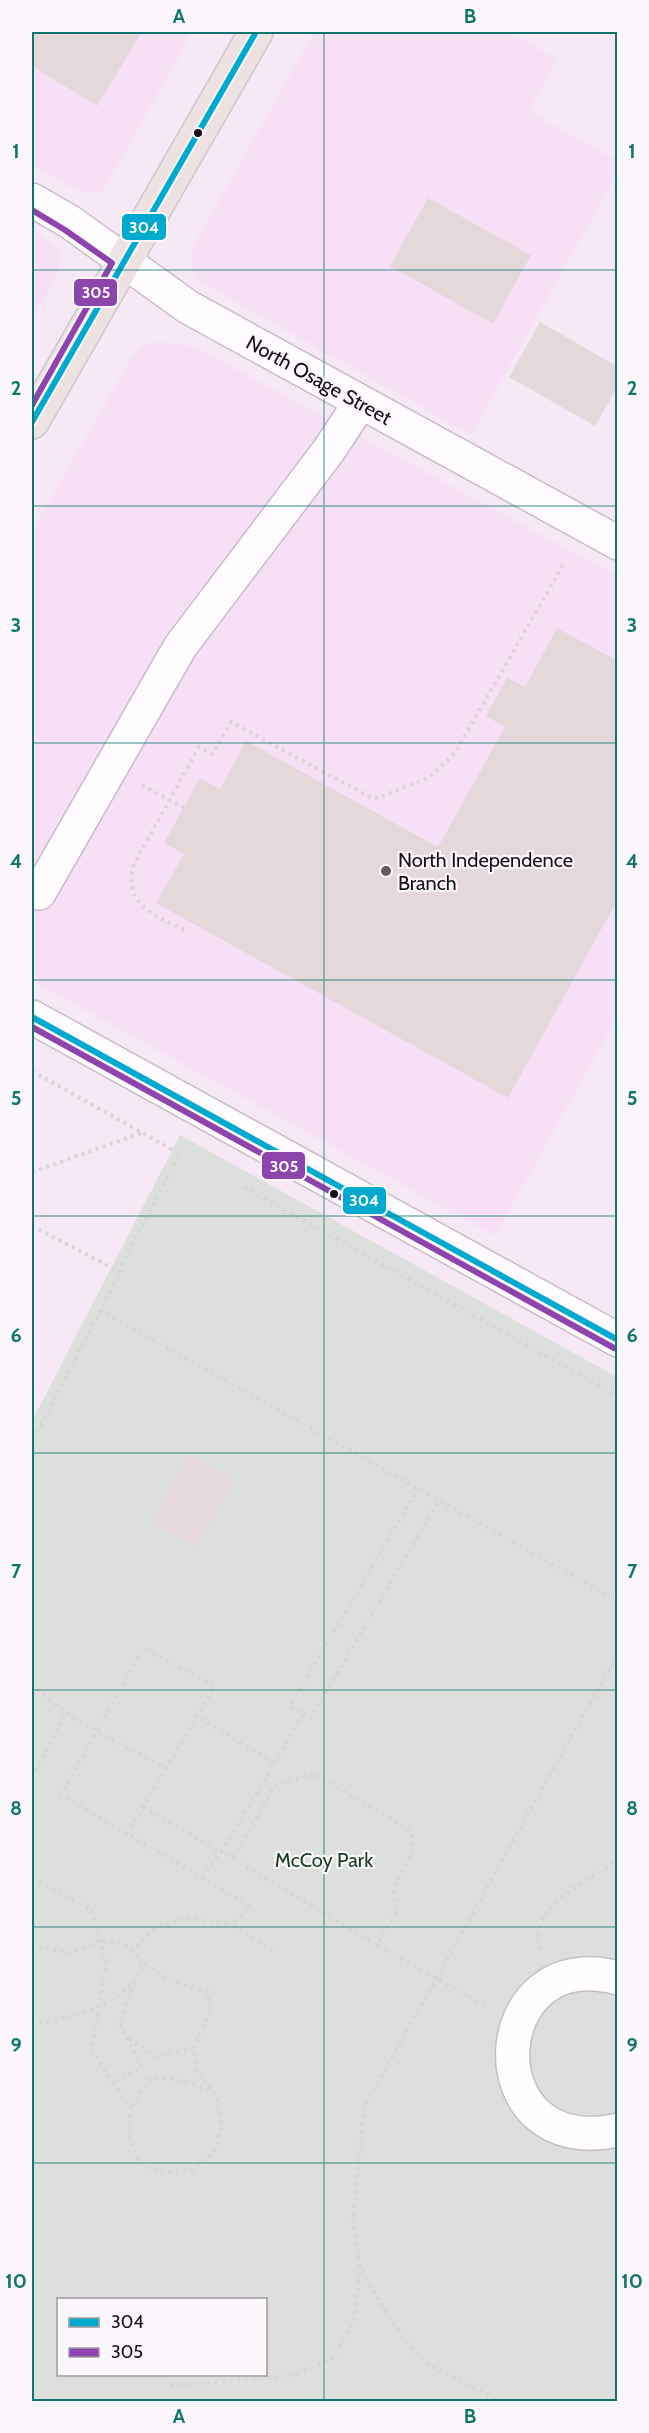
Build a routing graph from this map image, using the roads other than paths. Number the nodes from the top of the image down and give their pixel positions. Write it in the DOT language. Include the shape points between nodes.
graph roads {
  1 [pos="256,32"];
  2 [pos="32,200"];
  3 [pos="124,260"];
  4 [pos="360,403"];
  5 [pos="32,422"];
  6 [pos="618,543"];
  7 [pos="32,889"];
  8 [pos="32,1017"];
  9 [pos="618,1340"];
  10 [pos="618,1978"];
  11 [pos="618,2130"];
  1 -- 3 [label="main road"];
  2 -- 3 [label="street, North Osage Street"];
  3 -- 4 [label="street, North Osage Street" via="188,307"];
  3 -- 5 [label="main road"];
  4 -- 6 [label="street, North Osage Street"];
  4 -- 7 [label="street" via="180,647 39,893"];
  8 -- 9 [label="street"];
  10 -- 11 [label="street" via="598,1973 580,1975 547,1986 528,2004 515,2027 511,2054 515,2080 527,2103 546,2121 570,2132 596,2134"];
}
